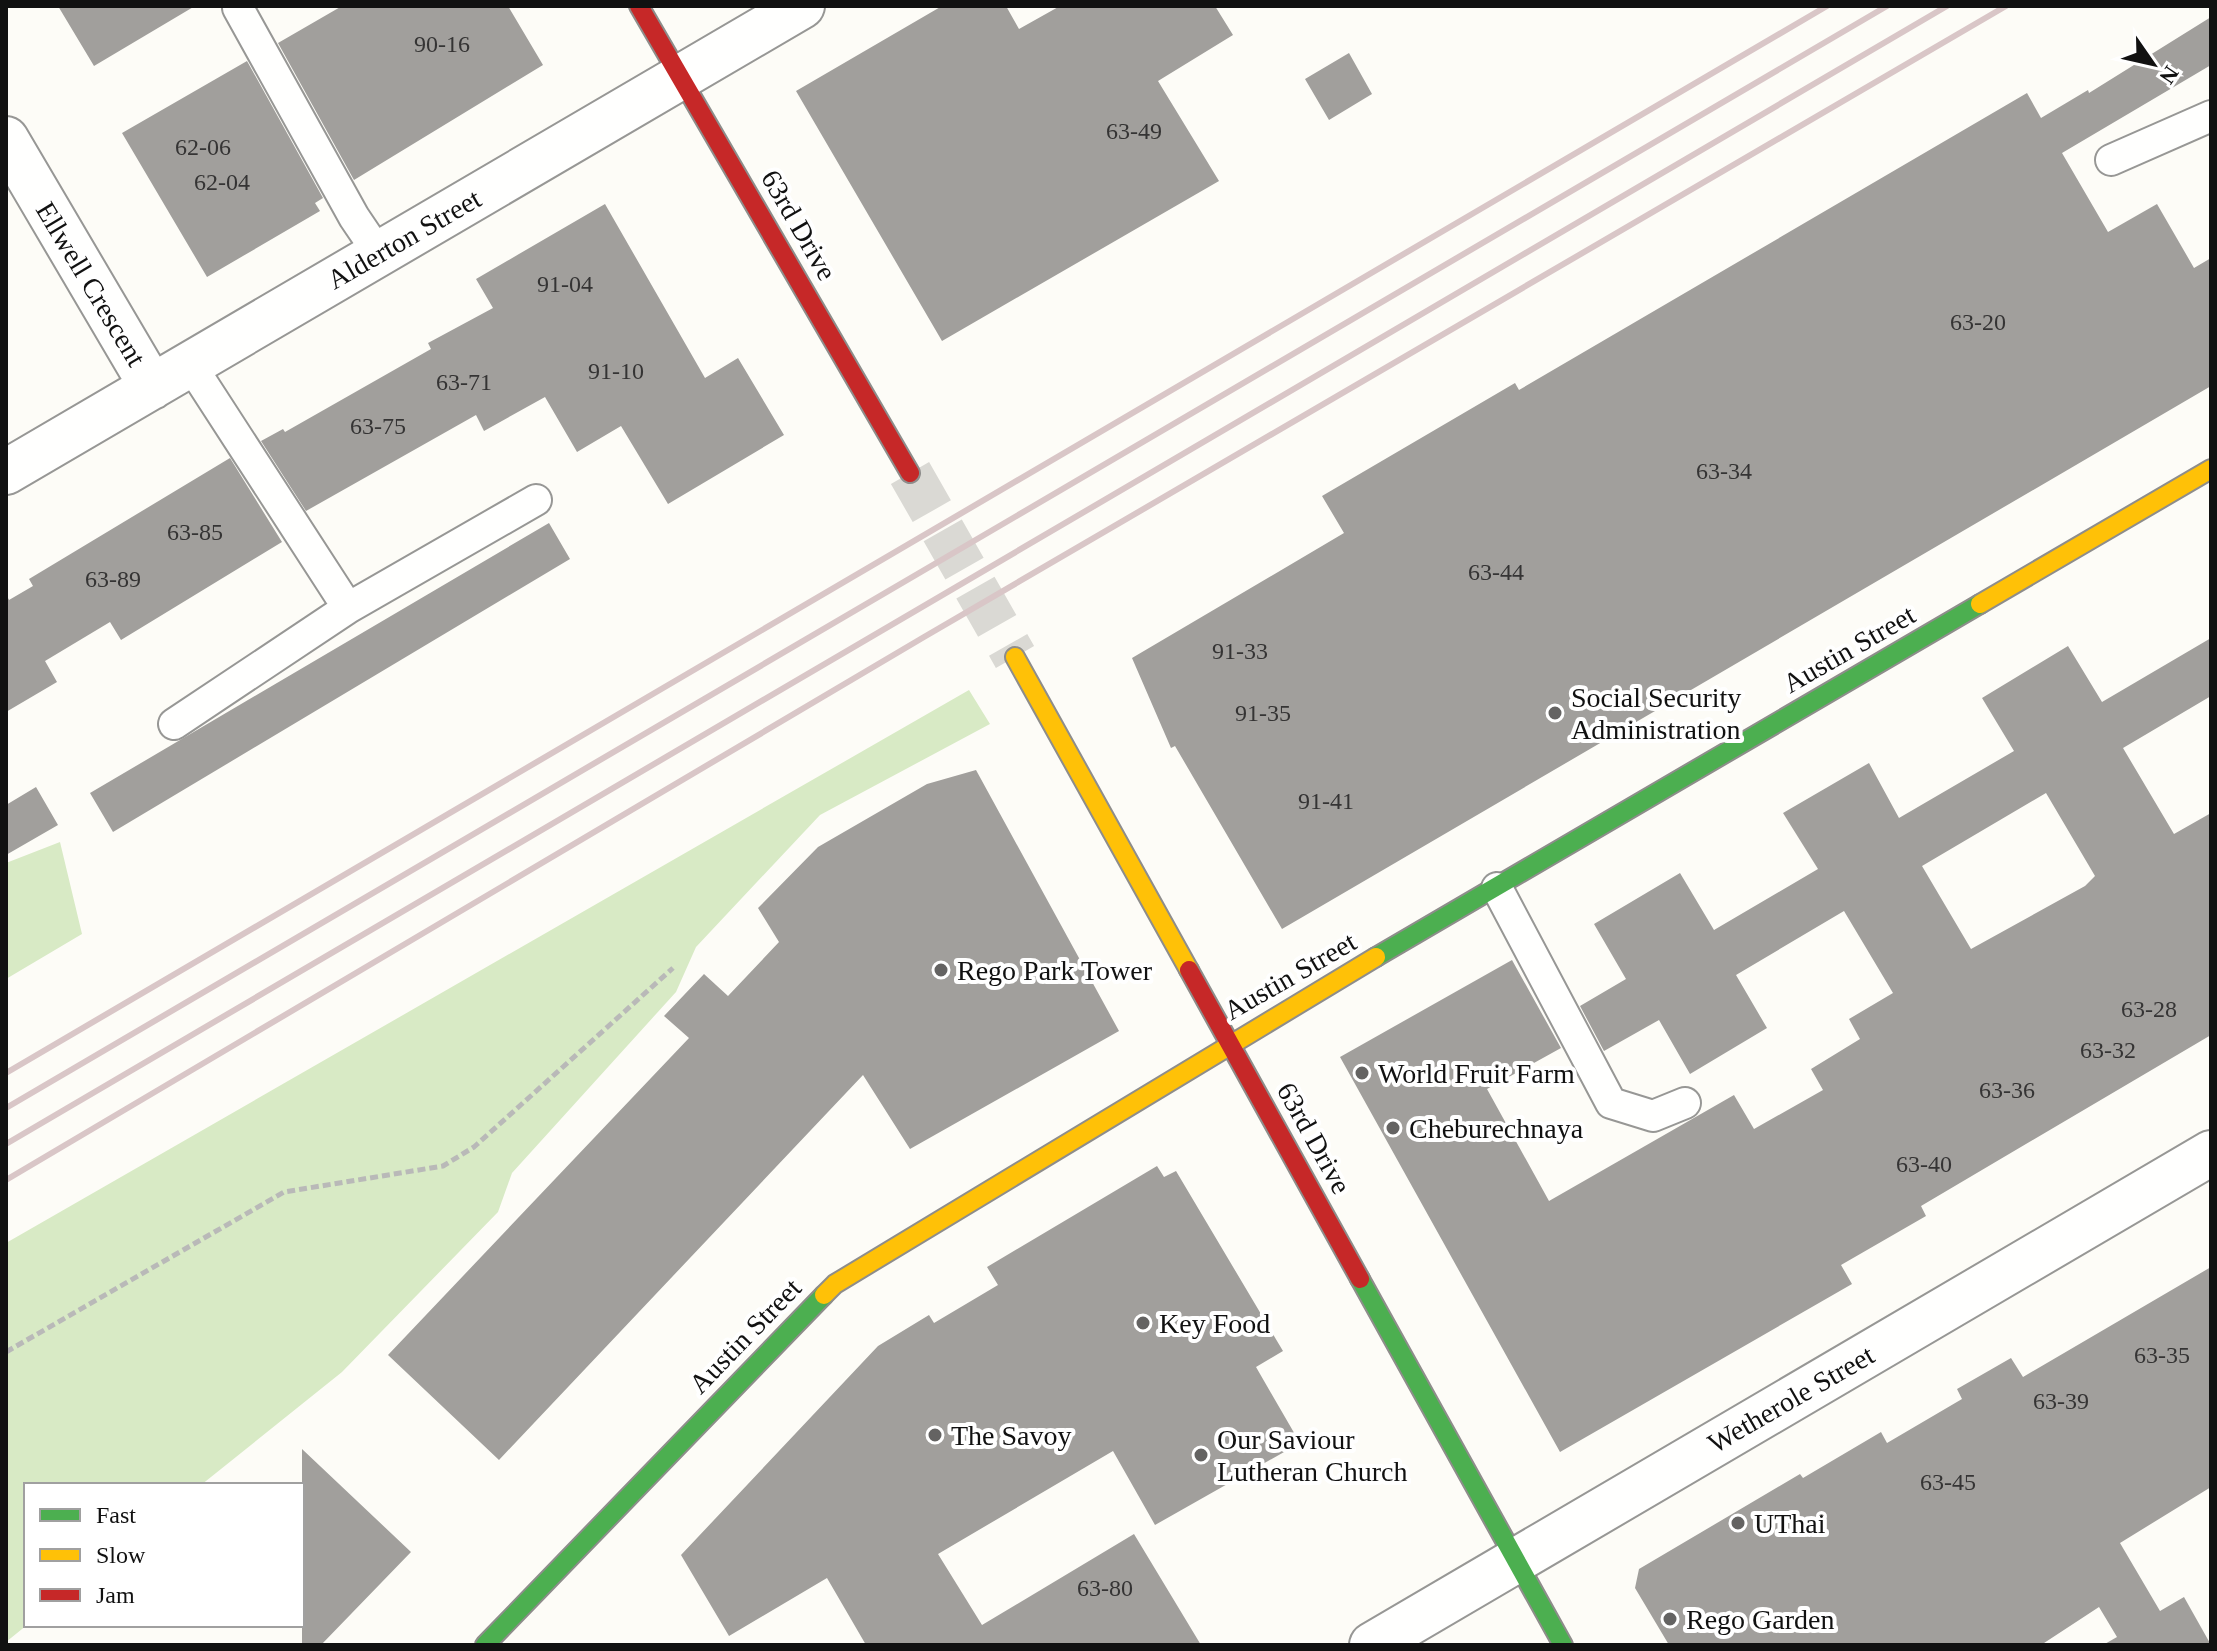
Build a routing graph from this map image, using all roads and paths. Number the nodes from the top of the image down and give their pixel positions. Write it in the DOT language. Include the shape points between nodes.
graph roads {
  1 [pos="639,6"];
  2 [pos="802,6"];
  3 [pos="238,8"];
  4 [pos="681,77"];
  5 [pos="2211,116"];
  6 [pos="8,145"];
  7 [pos="2111,160"];
  8 [pos="379,254"];
  9 [pos="190,364"];
  10 [pos="152,387"];
  11 [pos="2211,469"];
  12 [pos="6,472"];
  13 [pos="910,473"];
  14 [pos="536,500"];
  15 [pos="348,608"];
  16 [pos="1015,657"];
  17 [pos="174,724"];
  18 [pos="1497,888"];
  19 [pos="673,968"];
  20 [pos="1230,1043"];
  21 [pos="1685,1103"];
  22 [pos="2211,1153"];
  23 [pos="6,1352"];
  24 [pos="1515,1561"];
  25 [pos="485,1645"];
  26 [pos="1372,1645"];
  27 [pos="1563,1645"];
  1 -- 4 [label="street, 63rd Drive"];
  2 -- 4 [label="street, Alderton Street"];
  3 -- 8 [label="lane"];
  4 -- 8 [label="street, Alderton Street"];
  4 -- 13 [label="street, 63rd Drive"];
  5 -- 7 [label="lane"];
  6 -- 10 [label="street, Ellwell Crescent"];
  8 -- 9 [label="street, Alderton Street"];
  9 -- 10 [label="street, Alderton Street"];
  9 -- 15 [label="lane"];
  10 -- 12 [label="street, Alderton Street"];
  11 -- 18 [label="street, Austin Street"];
  14 -- 15 [label="lane"];
  15 -- 17 [label="lane"];
  16 -- 20 [label="street, 63rd Drive"];
  18 -- 20 [label="street, Austin Street"];
  18 -- 21 [label="lane" via="1611,1103 1653,1116"];
  19 -- 23 [label="path" via="474,1147 443,1166 284,1192"];
  20 -- 24 [label="street, 63rd Drive"];
  20 -- 25 [label="street, Austin Street" via="835,1284"];
  22 -- 24 [label="street, Wetherole Street"];
  24 -- 26 [label="street, Wetherole Street"];
  24 -- 27 [label="street, 63rd Drive"];
}
